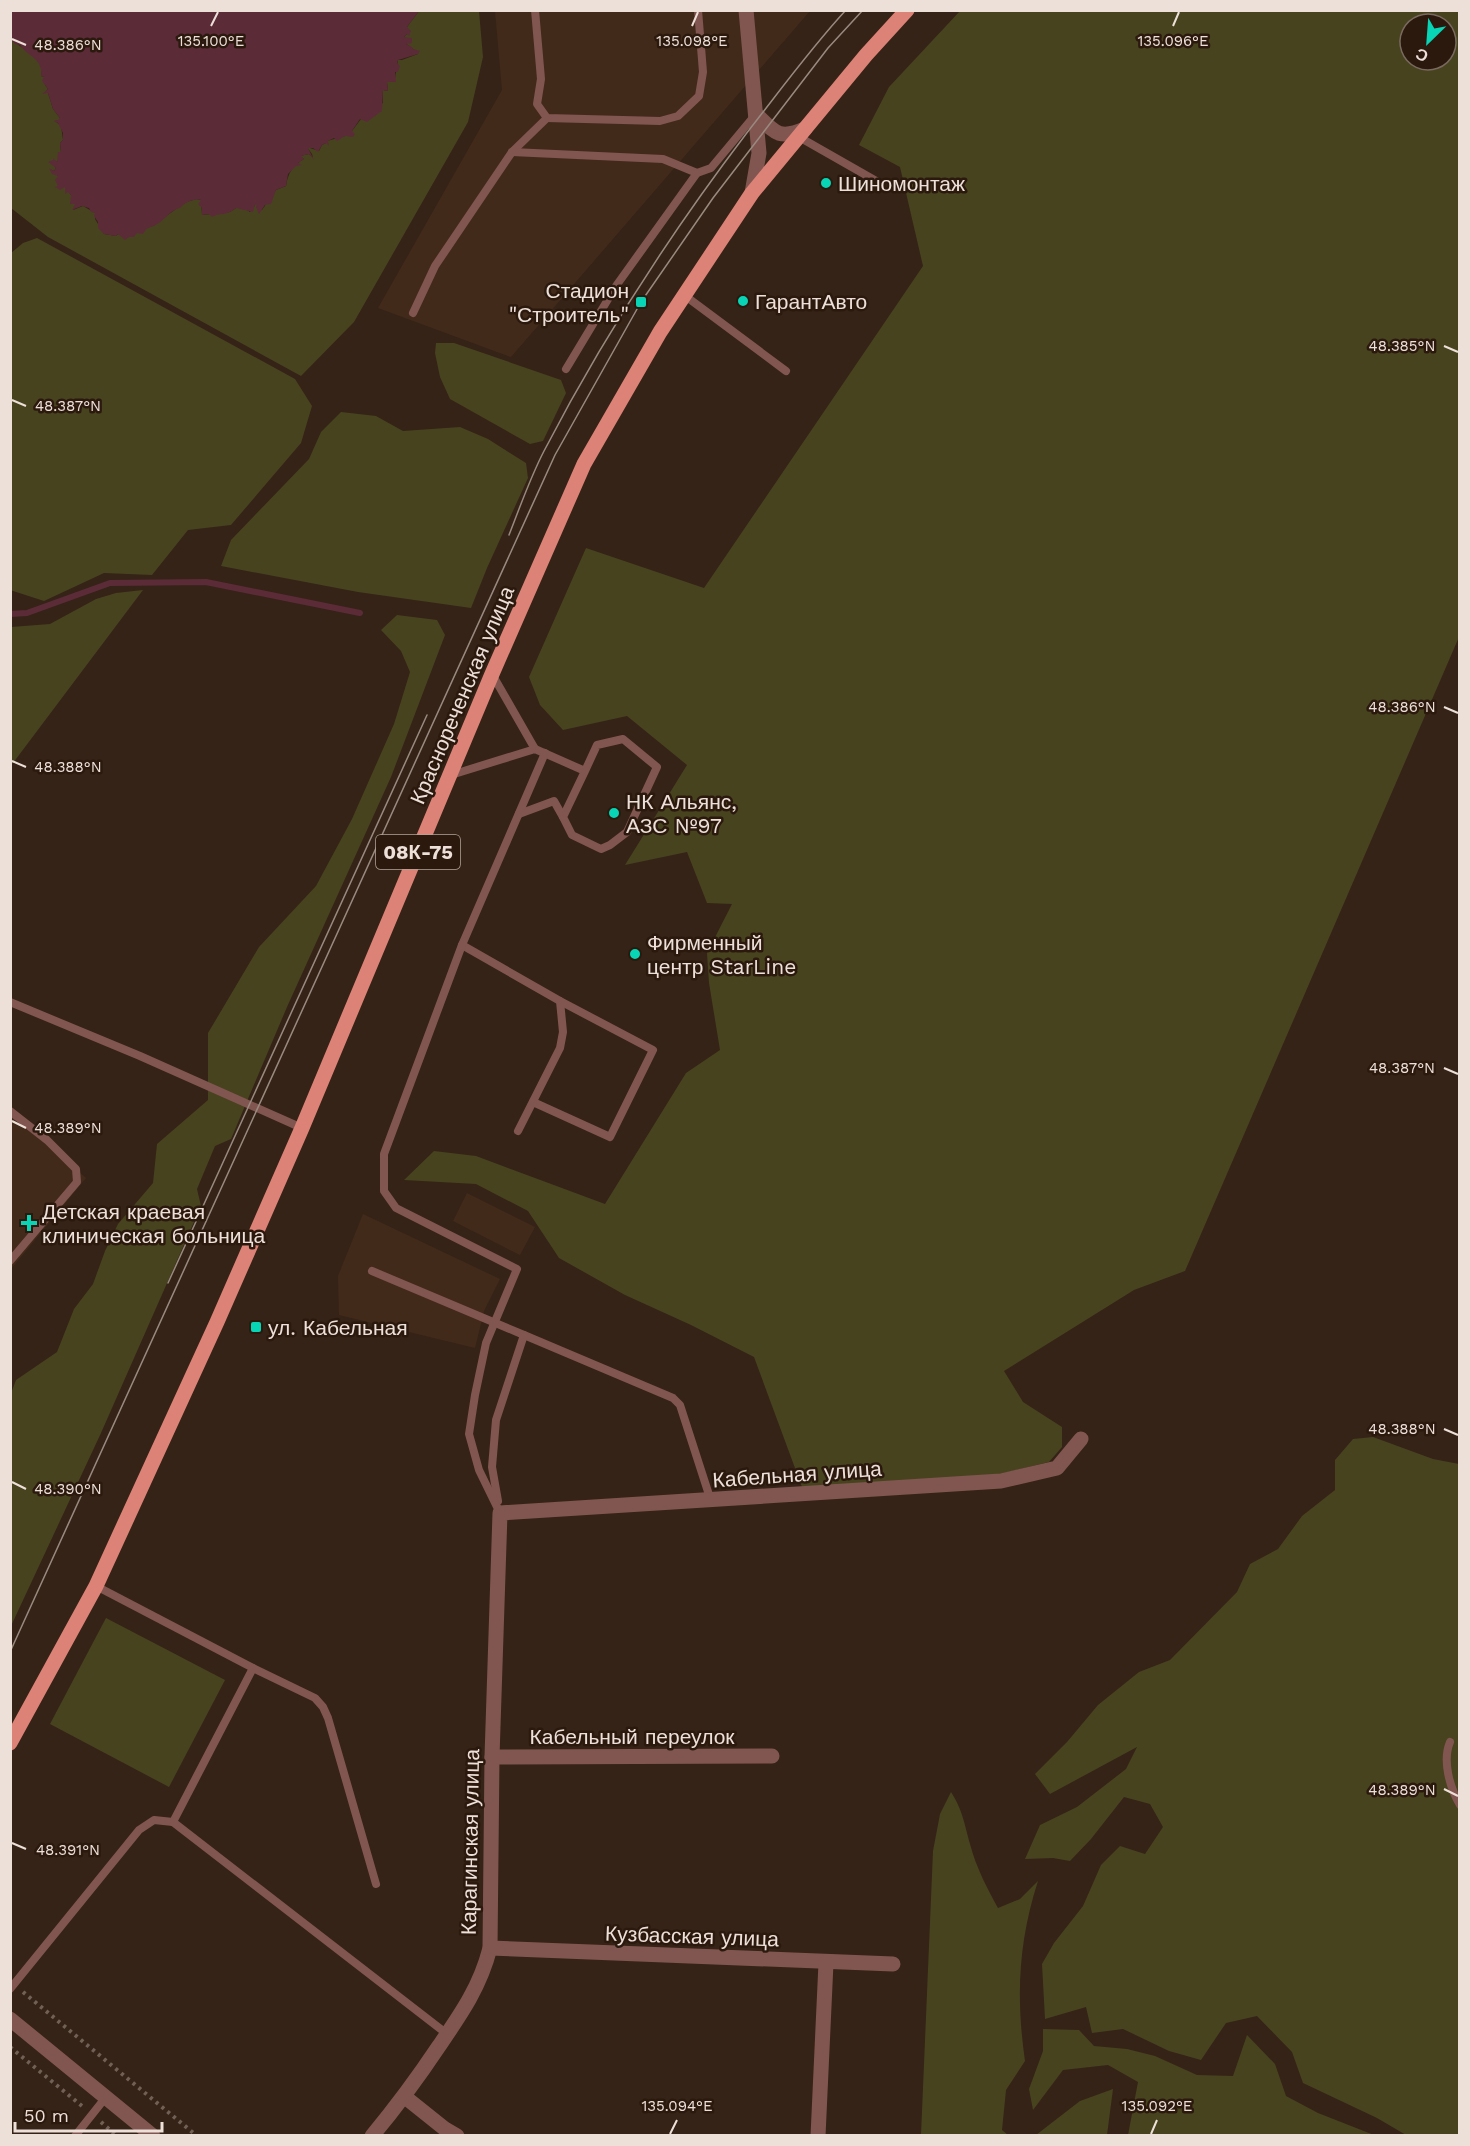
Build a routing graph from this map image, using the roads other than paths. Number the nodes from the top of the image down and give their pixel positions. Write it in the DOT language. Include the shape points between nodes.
graph roads {
  1 [pos="534,10"];
  2 [pos="698,10"];
  3 [pos="746,10"];
  4 [pos="907,10"];
  5 [pos="756,114"];
  6 [pos="547,118"];
  7 [pos="802,133"];
  8 [pos="512,152"];
  9 [pos="698,173"];
  10 [pos="878,182"];
  11 [pos="752,193"];
  12 [pos="684,295"];
  13 [pos="413,314"];
  14 [pos="566,369"];
  15 [pos="786,371"];
  16 [pos="492,674"];
  17 [pos="535,749"];
  18 [pos="545,753"];
  19 [pos="585,771"];
  20 [pos="451,775"];
  21 [pos="519,814"];
  22 [pos="563,817"];
  23 [pos="462,945"];
  24 [pos="560,1001"];
  25 [pos="10,1002"];
  26 [pos="533,1102"];
  27 [pos="10,1111"];
  28 [pos="302,1128"];
  29 [pos="518,1131"];
  30 [pos="10,1262"];
  31 [pos="372,1271"];
  32 [pos="494,1323"];
  33 [pos="524,1335"];
  34 [pos="1081,1439"];
  35 [pos="711,1501"];
  36 [pos="500,1513"];
  37 [pos="96,1586"];
  38 [pos="253,1668"];
  39 [pos="1450,1742"];
  40 [pos="10,1743"];
  41 [pos="772,1756"];
  42 [pos="492,1757"];
  43 [pos="1460,1805"];
  44 [pos="173,1822"];
  45 [pos="376,1884"];
  46 [pos="490,1948"];
  47 [pos="826,1963"];
  48 [pos="893,1964"];
  49 [pos="12,1987"];
  50 [pos="10,2019"];
  51 [pos="447,2034"];
  52 [pos="106,2097"];
  53 [pos="405,2097"];
  54 [pos="75,2136"];
  55 [pos="153,2136"];
  56 [pos="372,2136"];
  57 [pos="457,2136"];
  58 [pos="818,2136"];
  1 -- 6 [label="lane" via="541,79 537,104"];
  2 -- 6 [label="lane" via="703,72 699,96 678,116 660,122"];
  3 -- 5 [label="street"];
  4 -- 7 [label="main road, Краснореченская улица / 08К-75"];
  5 -- 7 [label="street" via="774,133"];
  5 -- 9 [label="lane" via="711,168"];
  5 -- 11 [label="street" via="759,153"];
  6 -- 8 [label="lane"];
  7 -- 10 [label="lane"];
  7 -- 11 [label="main road, Краснореченская улица / 08К-75"];
  8 -- 9 [label="lane" via="663,159"];
  8 -- 13 [label="lane" via="435,266"];
  9 -- 14 [label="lane" via="616,286"];
  11 -- 12 [label="main road, Краснореченская улица / 08К-75"];
  12 -- 15 [label="lane"];
  12 -- 16 [label="main road, Краснореченская улица / 08К-75" via="584,464"];
  16 -- 17 [label="lane"];
  16 -- 20 [label="main road, Краснореченская улица / 08К-75"];
  17 -- 18 [label="lane"];
  17 -- 20 [label="lane"];
  18 -- 19 [label="lane"];
  18 -- 21 [label="lane"];
  19 -- 22 [label="lane"];
  19 -- 22 [label="lane" via="597,745 623,739 657,767 627,832 610,845 601,849 572,835"];
  20 -- 28 [label="main road, Краснореченская улица / 08К-75"];
  21 -- 22 [label="lane" via="554,801"];
  21 -- 23 [label="lane"];
  23 -- 24 [label="lane"];
  23 -- 32 [label="lane" via="384,1154 384,1191 396,1208 518,1269"];
  24 -- 26 [label="lane" via="560,1048"];
  24 -- 26 [label="lane" via="653,1050 610,1137"];
  25 -- 28 [label="lane"];
  26 -- 29 [label="lane"];
  27 -- 30 [label="lane" via="76,1169 77,1182"];
  28 -- 37 [label="main road, Краснореченская улица / 08К-75"];
  31 -- 32 [label="lane"];
  32 -- 33 [label="lane"];
  32 -- 36 [label="lane" via="486,1344 469,1434 479,1470"];
  33 -- 35 [label="lane" via="673,1398 680,1405"];
  33 -- 36 [label="lane" via="496,1420 492,1467"];
  34 -- 35 [label="street, Кабельная улица" via="1057,1468 1001,1481"];
  35 -- 36 [label="street, Кабельная улица"];
  36 -- 42 [label="street, Карагинская улица"];
  37 -- 38 [label="lane"];
  37 -- 40 [label="main road, Краснореченская улица / 08К-75"];
  38 -- 44 [label="lane"];
  38 -- 45 [label="lane" via="315,1698 323,1707"];
  39 -- 43 [label="lane" via="1445,1753 1453,1794"];
  41 -- 42 [label="street, Кабельный переулок"];
  42 -- 46 [label="street, Карагинская улица"];
  44 -- 49 [label="lane" via="154,1821 139,1830"];
  44 -- 51 [label="lane"];
  46 -- 47 [label="street, Кузбасская улица"];
  46 -- 51 [label="street, Карагинская улица" via="470,2001"];
  47 -- 48 [label="street, Кузбасская улица"];
  47 -- 58 [label="street"];
  50 -- 52 [label="street"];
  51 -- 53 [label="street, Карагинская улица"];
  52 -- 54 [label="lane"];
  52 -- 55 [label="street"];
  53 -- 56 [label="street, Карагинская улица"];
  53 -- 57 [label="street"];
}
